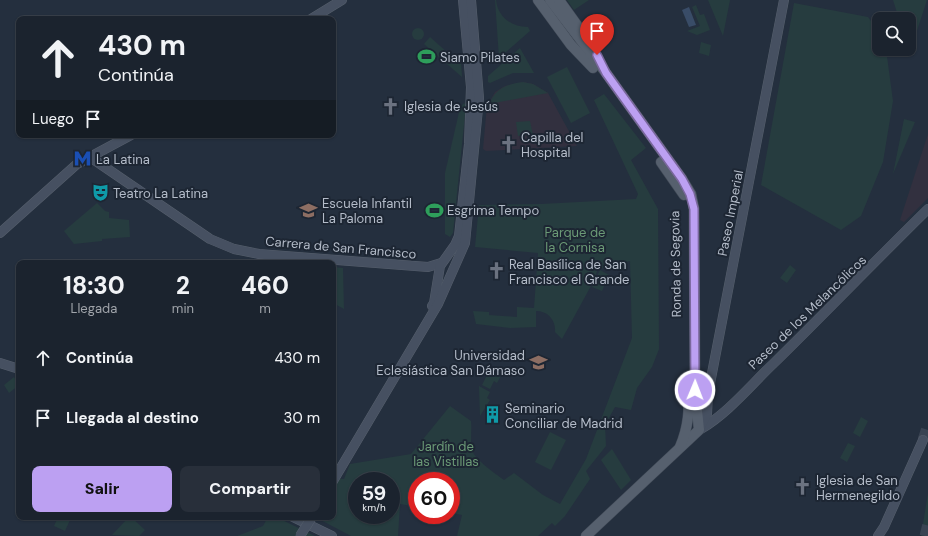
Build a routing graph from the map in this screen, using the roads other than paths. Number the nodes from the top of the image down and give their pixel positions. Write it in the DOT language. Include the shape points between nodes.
graph roads {
  1 [pos="342,0"];
  2 [pos="463,0"];
  3 [pos="471,0"];
  4 [pos="538,0"];
  5 [pos="549,0"];
  6 [pos="559,0"];
  7 [pos="784,0"];
  8 [pos="316,16"];
  9 [pos="594,68"];
  10 [pos="606,73"];
  11 [pos="125,138"];
  12 [pos="89,157"];
  13 [pos="928,209"];
  14 [pos="0,233"];
  15 [pos="441,265"];
  16 [pos="436,304"];
  17 [pos="0,363"];
  18 [pos="16,368"];
  19 [pos="689,417"];
  20 [pos="700,430"];
  21 [pos="923,440"];
  22 [pos="678,450"];
  23 [pos="336,473"];
  24 [pos="299,520"];
  25 [pos="304,520"];
  26 [pos="310,520"];
  27 [pos="295,536"];
  28 [pos="300,536"];
  29 [pos="332,536"];
  30 [pos="586,536"];
  31 [pos="878,536"];
  1 -- 8 [label="main road"];
  2 -- 15 [label="main road" via="471,87 469,144 459,236"];
  3 -- 16 [label="main road" via="478,109 466,237 452,276"];
  4 -- 9 [label="main road" via="572,45"];
  5 -- 9 [label="main road, Ronda de Segovia"];
  5 -- 10 [label="main road, Ronda de Segovia"];
  6 -- 10 [label="main road" via="597,55"];
  7 -- 20 [label="main road, Paseo Imperial" via="706,414"];
  9 -- 19 [label="main road, Ronda de Segovia" via="685,196 688,210"];
  10 -- 20 [label="main road, Ronda de Segovia" via="682,179 694,209 695,390"];
  11 -- 12 [label="main road"];
  12 -- 14 [label="main road" via="70,169"];
  12 -- 15 [label="main road, Carrera de San Francisco" via="215,242 234,249 251,253 428,267"];
  13 -- 20 [label="main road, Paseo de los Melancólicos" via="727,408"];
  15 -- 16 [label="main road"];
  16 -- 23 [label="main road"];
  17 -- 18 [label="main road"];
  19 -- 20 [label="main road" via="693,427"];
  19 -- 22 [label="main road, Ronda de Segovia" via="687,430"];
  20 -- 22 [label="main road, Ronda de Segovia"];
  21 -- 31 [label="main road"];
  22 -- 30 [label="main road, Ronda de Segovia"];
  24 -- 29 [label="main road"];
  25 -- 27 [label="main road"];
  26 -- 28 [label="main road, bridge"];
}
